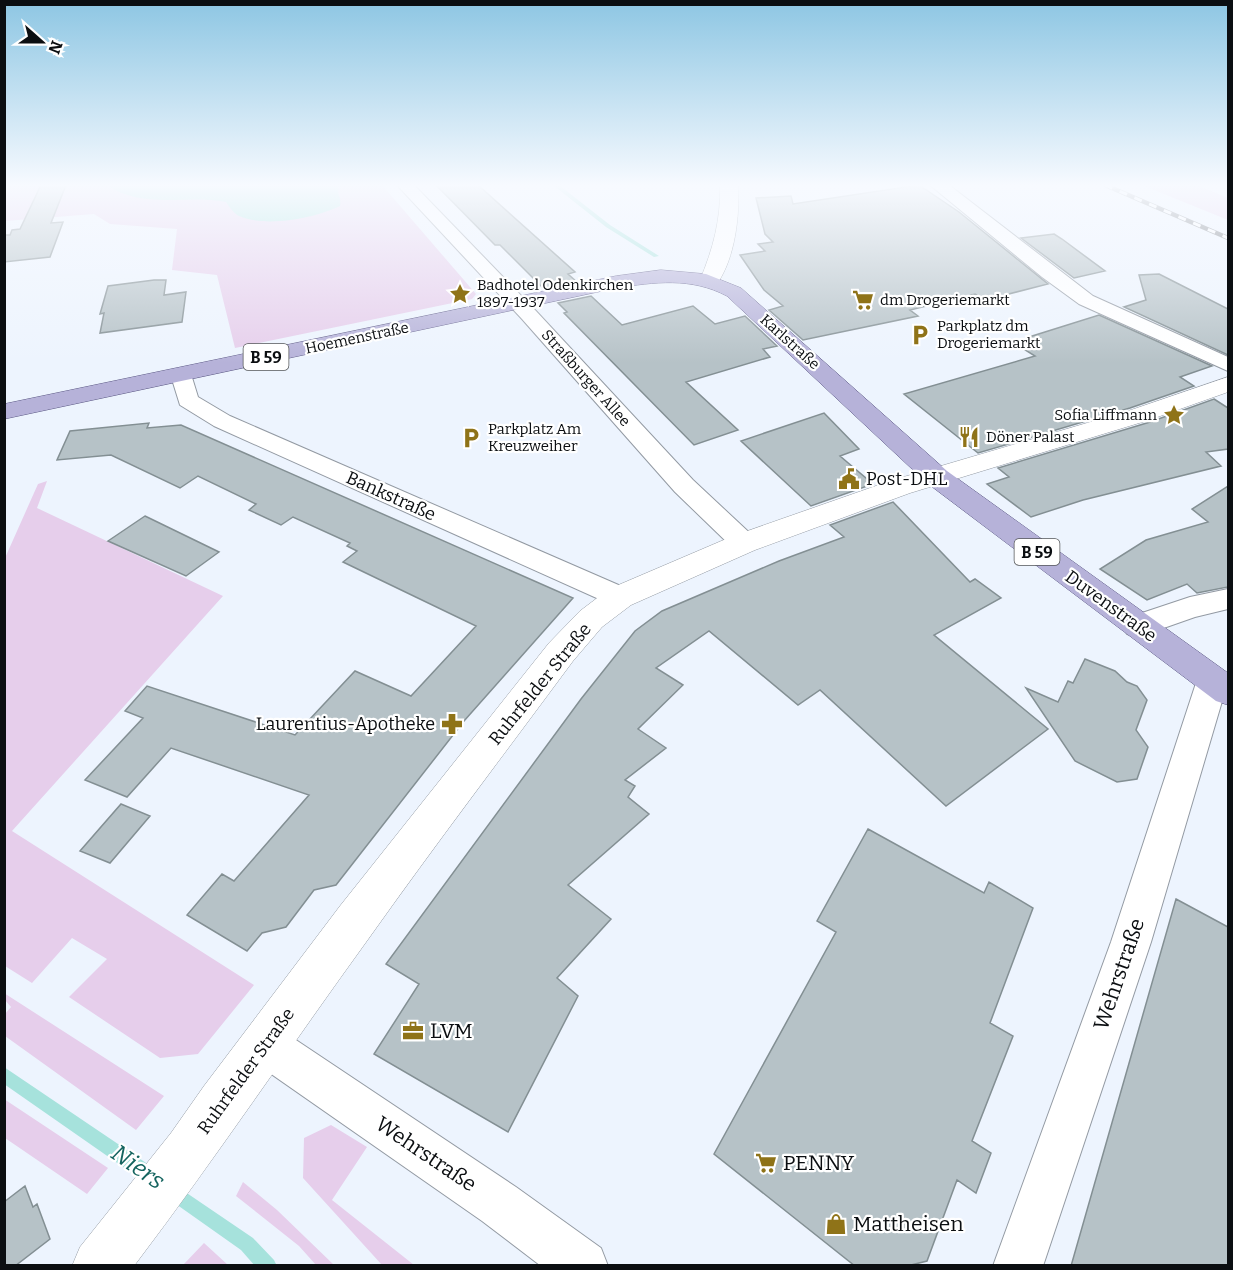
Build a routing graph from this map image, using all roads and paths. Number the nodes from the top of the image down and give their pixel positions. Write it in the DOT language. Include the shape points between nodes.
graph roads {
  1 [pos="461,244"];
  2 [pos="722,244"];
  3 [pos="1015,244"];
  4 [pos="710,280"];
  5 [pos="517,303"];
  6 [pos="1228,364"];
  7 [pos="182,376"];
  8 [pos="1228,384"];
  9 [pos="4,412"];
  10 [pos="937,477"];
  11 [pos="744,543"];
  12 [pos="620,597"];
  13 [pos="1228,599"];
  14 [pos="1138,626"];
  15 [pos="1221,686"];
  16 [pos="266,1045"];
  17 [pos="99,1266"];
  18 [pos="584,1266"];
  19 [pos="1018,1266"];
  1 -- 5 [label="street, Straßburger Allee"];
  2 -- 4 [label="main road"];
  3 -- 6 [label="street" via="1086,300"];
  4 -- 5 [label="main road, Hoemenstraße / B 59" via="654,277"];
  4 -- 10 [label="main road, Karlstraße / B 59" via="734,292"];
  5 -- 7 [label="main road, Hoemenstraße / B 59"];
  5 -- 11 [label="street, Straßburger Allee" via="684,486"];
  7 -- 9 [label="main road, Hoemenstraße / B 59"];
  7 -- 12 [label="street, Bankstraße" via="188,400 222,421"];
  8 -- 10 [label="main road, Ruhrfelder Straße"];
  10 -- 11 [label="main road, Ruhrfelder Straße"];
  10 -- 14 [label="main road, Duvenstraße / B 59"];
  11 -- 12 [label="main road, Ruhrfelder Straße"];
  12 -- 16 [label="main road, Ruhrfelder Straße" via="561,652"];
  13 -- 14 [label="street"];
  14 -- 15 [label="main road, Duvenstraße / B 59"];
  15 -- 19 [label="street, Wehrstraße"];
  16 -- 17 [label="main road, Ruhrfelder Straße"];
  16 -- 18 [label="street, Wehrstraße"];
}
